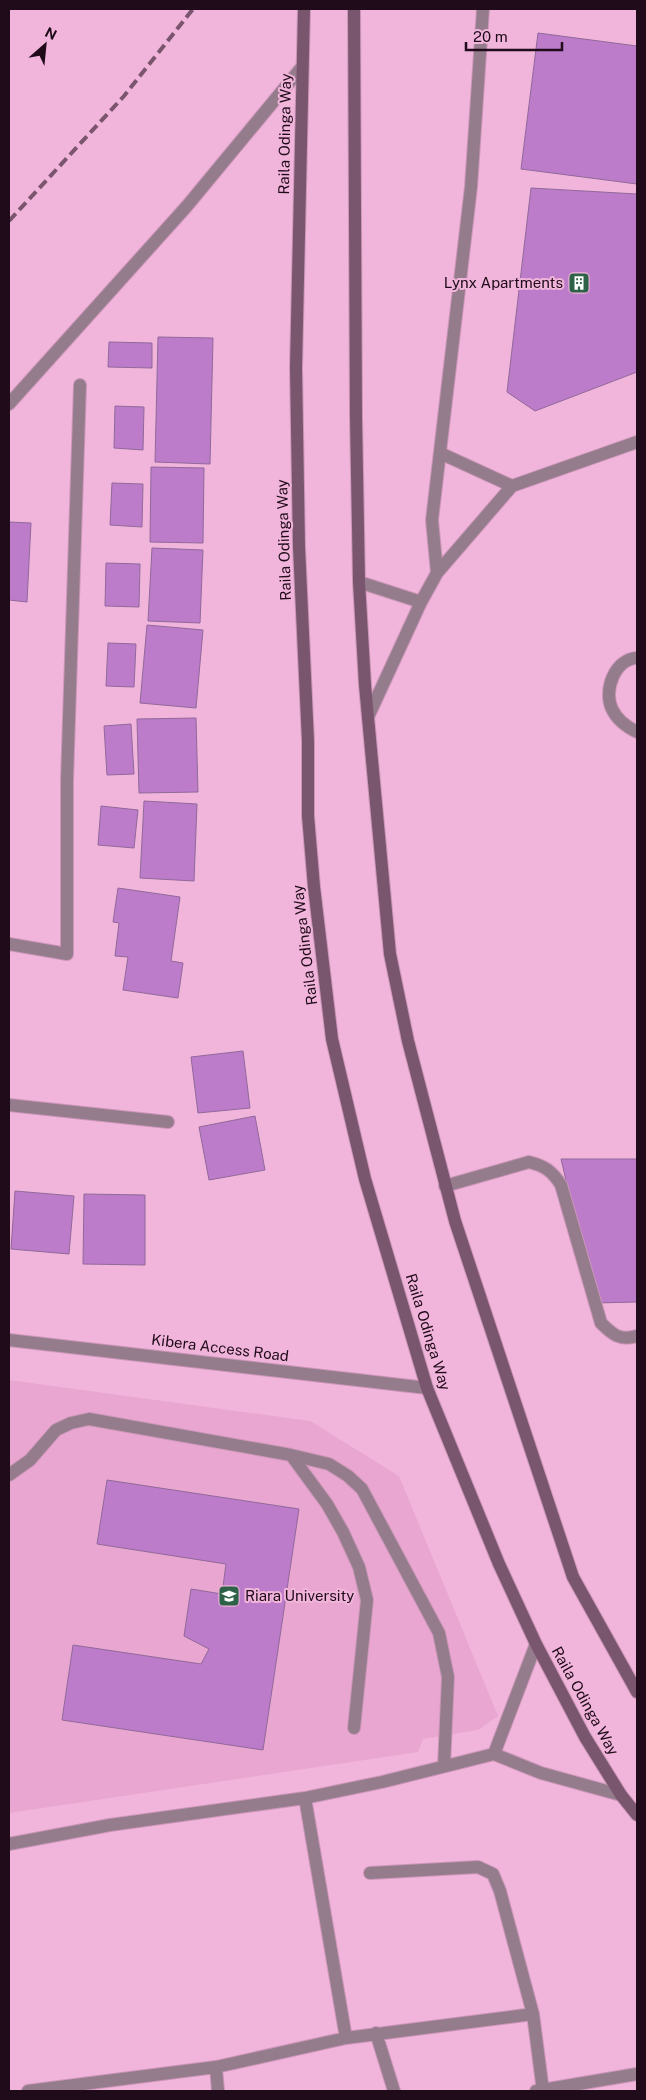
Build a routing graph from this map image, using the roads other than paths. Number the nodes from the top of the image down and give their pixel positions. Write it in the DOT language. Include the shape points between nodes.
graph roads {
  1 [pos="304,9"];
  2 [pos="354,9"];
  3 [pos="483,9"];
  4 [pos="302,67"];
  5 [pos="80,384"];
  6 [pos="9,404"];
  7 [pos="637,442"];
  8 [pos="440,453"];
  9 [pos="512,486"];
  10 [pos="437,573"];
  11 [pos="359,582"];
  12 [pos="421,602"];
  13 [pos="637,658"];
  14 [pos="368,717"];
  15 [pos="637,732"];
  16 [pos="9,944"];
  17 [pos="9,1105"];
  18 [pos="168,1122"];
  19 [pos="445,1186"];
  20 [pos="637,1336"];
  21 [pos="9,1340"];
  22 [pos="427,1388"];
  23 [pos="291,1455"];
  24 [pos="9,1475"];
  25 [pos="536,1644"];
  26 [pos="637,1692"];
  27 [pos="354,1728"];
  28 [pos="494,1754"];
  29 [pos="444,1766"];
  30 [pos="621,1795"];
  31 [pos="305,1798"];
  32 [pos="637,1814"];
  33 [pos="9,1844"];
  34 [pos="370,1873"];
  35 [pos="533,2014"];
  36 [pos="376,2033"];
  37 [pos="346,2038"];
  38 [pos="216,2067"];
  39 [pos="637,2074"];
  40 [pos="28,2091"];
  41 [pos="218,2091"];
  42 [pos="394,2091"];
  43 [pos="541,2091"];
  1 -- 4 [label="main road, Raila Odinga Way"];
  2 -- 11 [label="main road"];
  3 -- 8 [label="street" via="470,187"];
  4 -- 6 [label="street" via="187,206"];
  4 -- 22 [label="main road, Raila Odinga Way" via="296,368 308,816 314,887 332,1039 365,1180"];
  5 -- 16 [label="street" via="67,780 67,954"];
  7 -- 9 [label="street"];
  8 -- 9 [label="street"];
  8 -- 10 [label="street" via="432,520"];
  9 -- 10 [label="street"];
  10 -- 12 [label="street"];
  11 -- 12 [label="street"];
  11 -- 14 [label="main road"];
  12 -- 14 [label="street"];
  13 -- 15 [label="street" via="629,658 620,664 608,692 611,708 619,720"];
  14 -- 19 [label="main road" via="390,954 408,1041"];
  17 -- 18 [label="street"];
  19 -- 20 [label="street" via="529,1162 553,1172 561,1185 601,1324 610,1333 626,1339"];
  19 -- 26 [label="main road" via="573,1577"];
  21 -- 22 [label="street, Kibera Access Road"];
  22 -- 25 [label="main road, Raila Odinga Way" via="499,1564"];
  23 -- 24 [label="street" via="89,1419 56,1430 30,1460"];
  23 -- 27 [label="street" via="343,1532 359,1568 367,1600"];
  23 -- 29 [label="street" via="329,1464 362,1489 439,1633 448,1676"];
  25 -- 28 [label="street"];
  25 -- 30 [label="main road, Raila Odinga Way" via="585,1737"];
  28 -- 29 [label="street"];
  28 -- 30 [label="street" via="541,1773"];
  29 -- 31 [label="street"];
  30 -- 32 [label="main road, Raila Odinga Way"];
  31 -- 33 [label="street" via="110,1825"];
  31 -- 37 [label="street"];
  34 -- 35 [label="street" via="478,1867 493,1874"];
  35 -- 36 [label="street"];
  35 -- 43 [label="street"];
  36 -- 37 [label="street"];
  36 -- 42 [label="street"];
  37 -- 38 [label="street"];
  38 -- 40 [label="street"];
  38 -- 41 [label="street"];
  39 -- 43 [label="street"];
}
